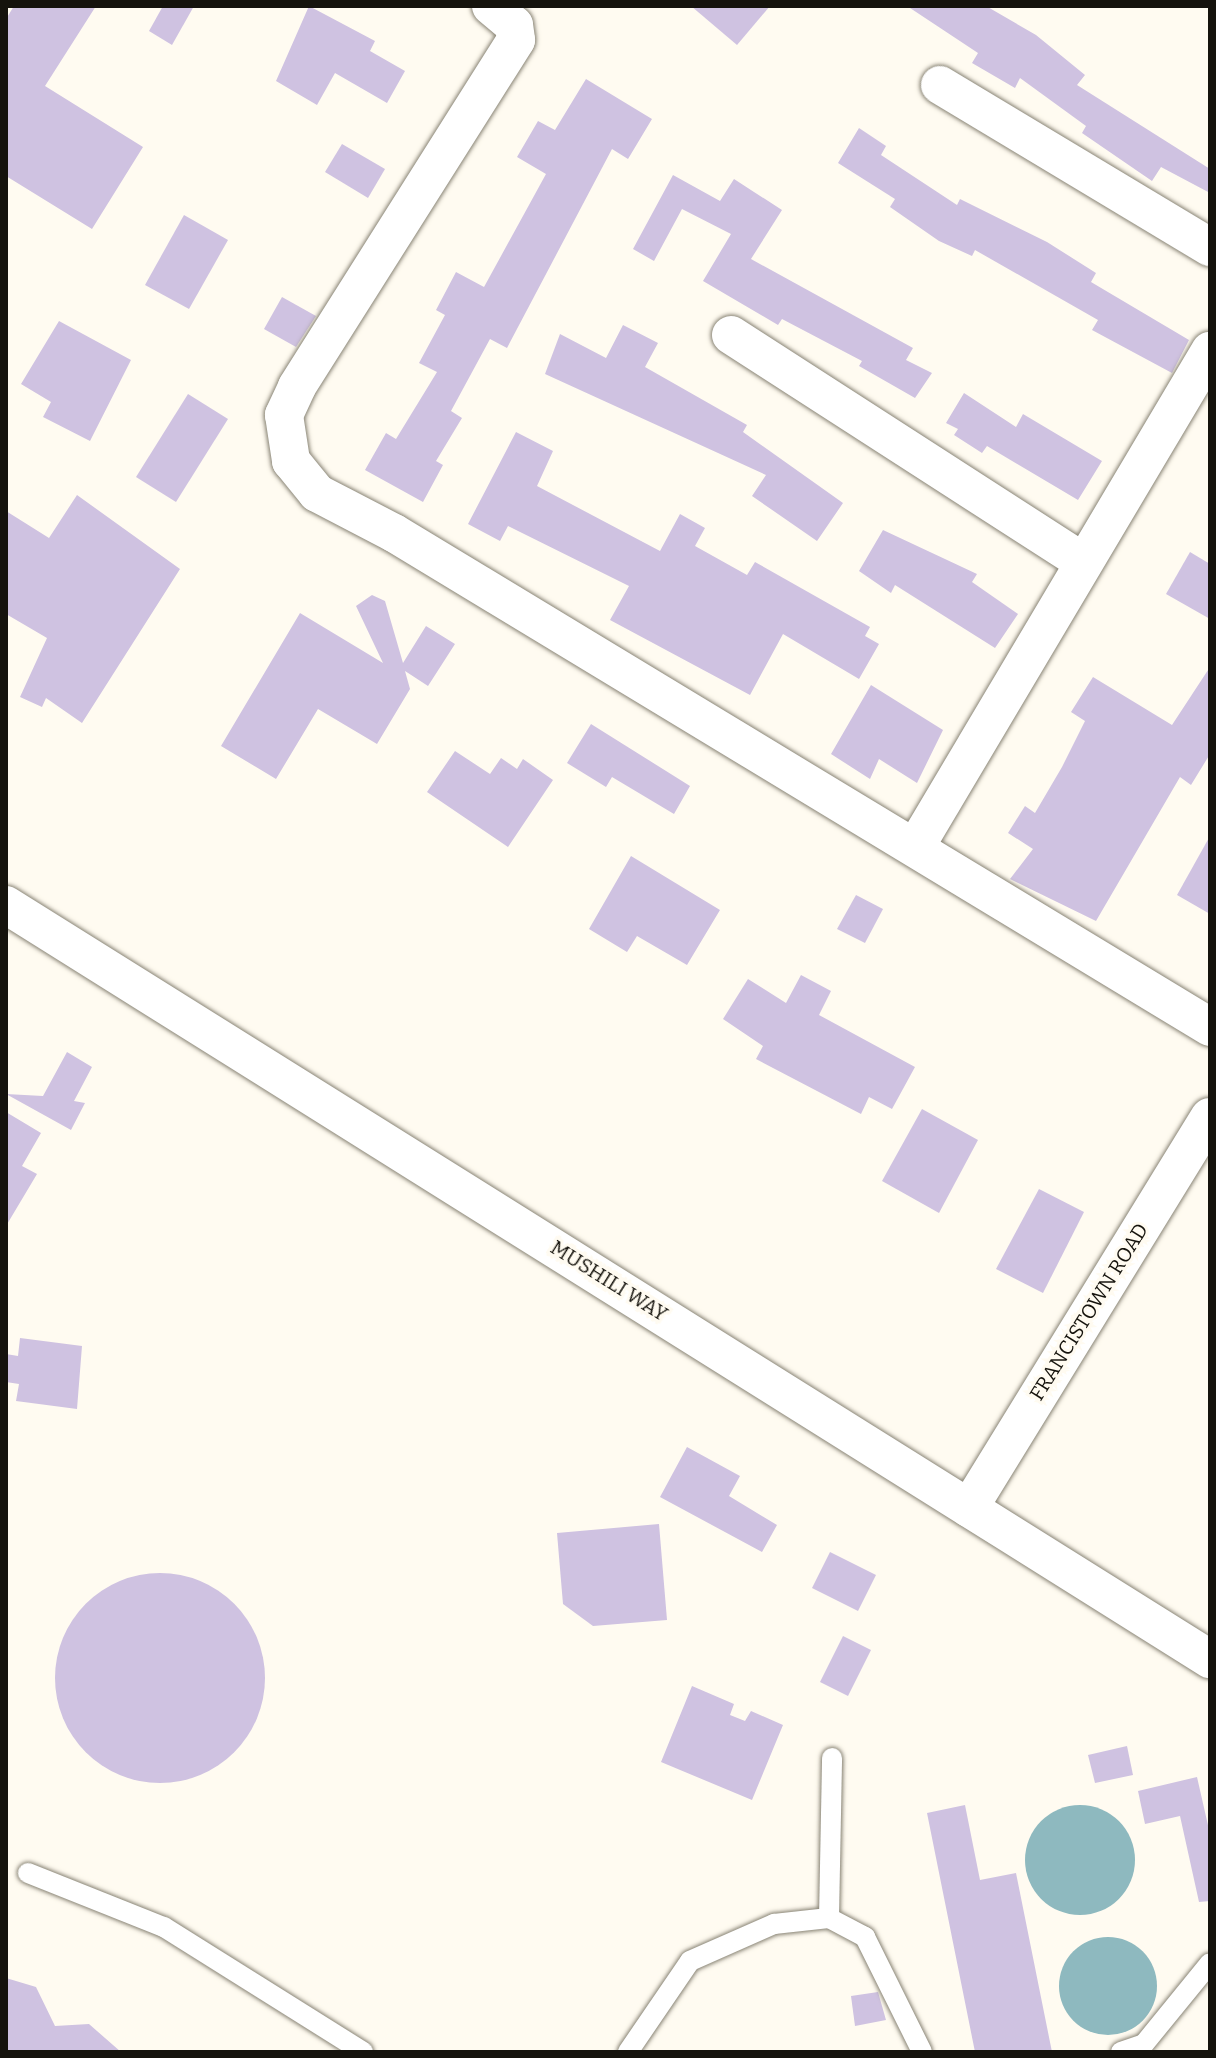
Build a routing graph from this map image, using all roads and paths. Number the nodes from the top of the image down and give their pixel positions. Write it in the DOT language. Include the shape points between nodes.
graph roads {
  1 [pos="491,6"];
  2 [pos="940,85"];
  3 [pos="1210,247"];
  4 [pos="731,335"];
  5 [pos="1210,351"];
  6 [pos="1082,561"];
  7 [pos="916,846"];
  8 [pos="6,905"];
  9 [pos="1210,1027"];
  10 [pos="1210,1117"];
  11 [pos="969,1508"];
  12 [pos="1210,1659"];
  13 [pos="832,1758"];
  14 [pos="28,1873"];
  15 [pos="829,1918"];
  16 [pos="1210,1963"];
  17 [pos="363,2052"];
  18 [pos="628,2052"];
  19 [pos="922,2052"];
  20 [pos="1121,2052"];
  1 -- 7 [label="street" via="514,25 516,40 297,387 284,415 291,461 317,493"];
  2 -- 3 [label="street"];
  4 -- 6 [label="street"];
  5 -- 6 [label="street"];
  6 -- 7 [label="street"];
  7 -- 9 [label="street"];
  8 -- 11 [label="street, MUSHILI WAY"];
  10 -- 11 [label="street, FRANCISTOWN ROAD"];
  11 -- 12 [label="street, MUSHILI WAY"];
  13 -- 15 [label="lane"];
  14 -- 17 [label="lane" via="164,1927"];
  15 -- 18 [label="lane" via="774,1924 690,1961"];
  15 -- 19 [label="lane" via="865,1937"];
  16 -- 20 [label="lane" via="1144,2044"];
}
